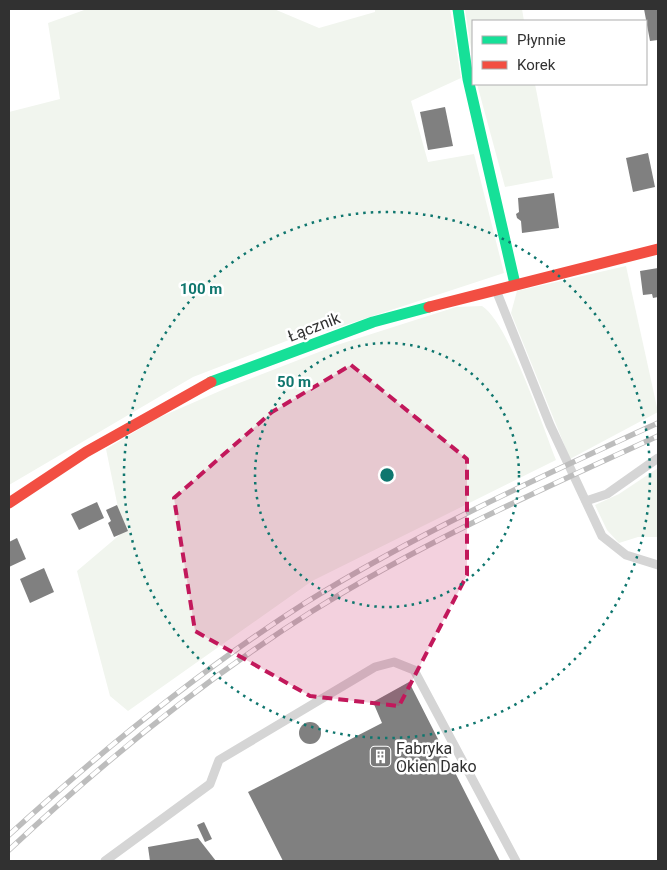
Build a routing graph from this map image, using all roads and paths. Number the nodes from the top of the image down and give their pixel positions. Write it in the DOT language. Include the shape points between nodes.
graph roads {
  1 [pos="458,9"];
  2 [pos="658,249"];
  3 [pos="515,284"];
  4 [pos="496,289"];
  5 [pos="658,458"];
  6 [pos="586,501"];
  7 [pos="9,503"];
  8 [pos="658,565"];
  9 [pos="105,861"];
  10 [pos="516,861"];
  1 -- 3 [label="street" via="468,79"];
  2 -- 3 [label="street, Łącznik"];
  3 -- 4 [label="street, Łącznik"];
  4 -- 6 [label="lane" via="554,433"];
  4 -- 7 [label="street, Łącznik" via="373,322 201,386 86,452"];
  5 -- 6 [label="lane" via="607,494"];
  6 -- 8 [label="lane" via="602,536 626,554"];
  9 -- 10 [label="lane" via="210,784 219,760 375,667 394,662 414,670"];
}
